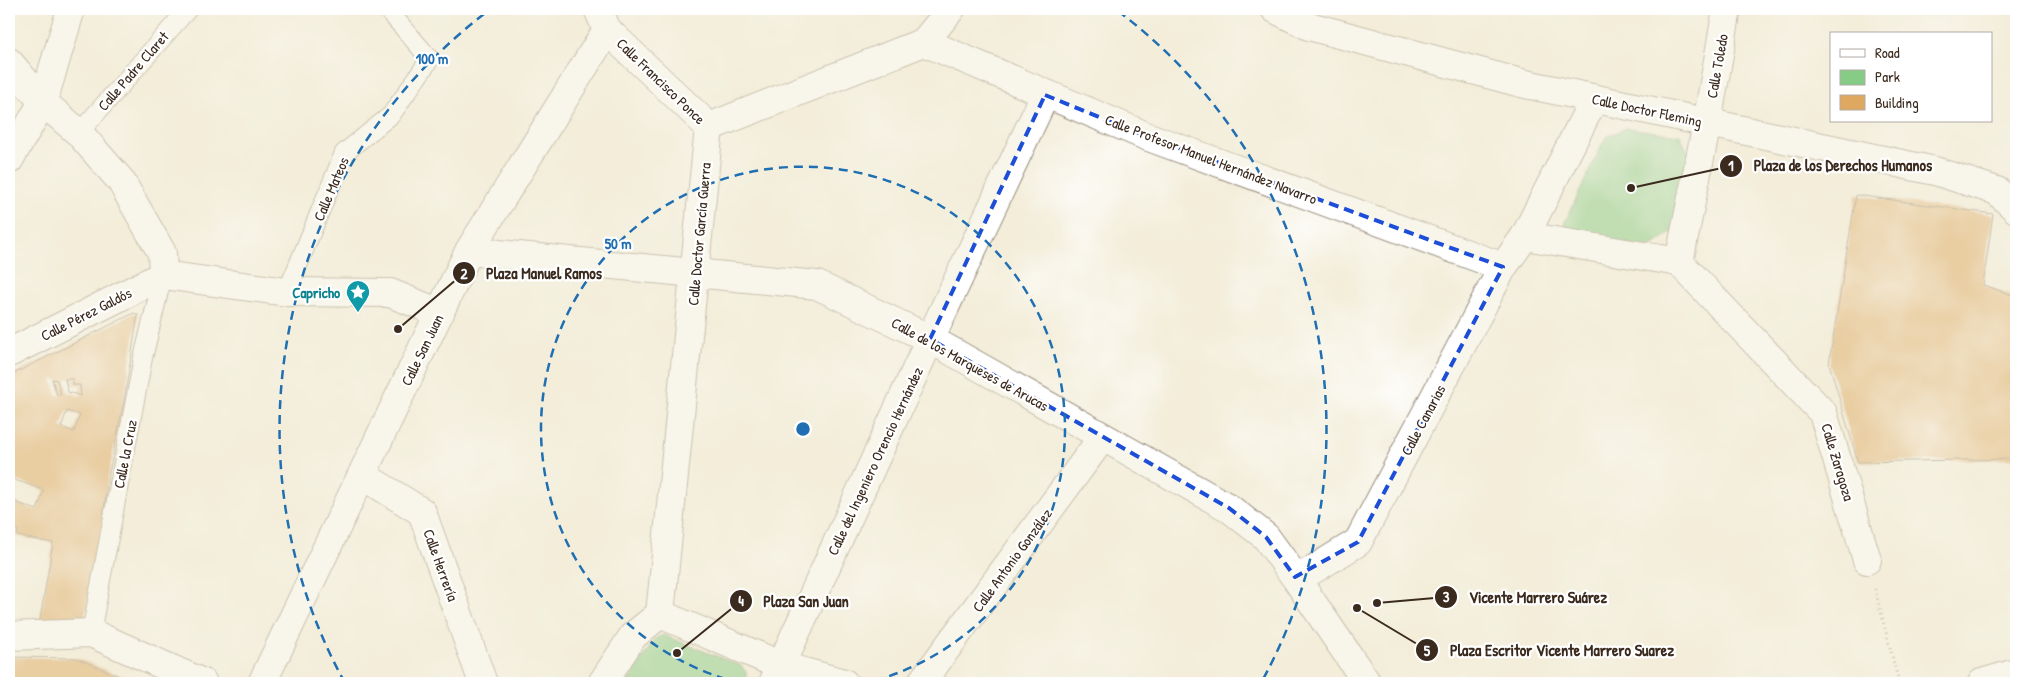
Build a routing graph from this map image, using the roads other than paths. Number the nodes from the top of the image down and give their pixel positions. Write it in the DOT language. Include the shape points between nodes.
graph roads {
  1 [pos="71,9"];
  2 [pos="188,9"];
  3 [pos="387,9"];
  4 [pos="951,9"];
  5 [pos="1275,9"];
  6 [pos="1727,9"];
  7 [pos="602,19"];
  8 [pos="924,42"];
  9 [pos="9,62"];
  10 [pos="1045,95"];
  11 [pos="1594,99"];
  12 [pos="42,102"];
  13 [pos="1707,122"];
  14 [pos="709,127"];
  15 [pos="79,133"];
  16 [pos="9,160"];
  17 [pos="2016,209"];
  18 [pos="1525,236"];
  19 [pos="469,251"];
  20 [pos="1679,262"];
  21 [pos="1503,267"];
  22 [pos="696,273"];
  23 [pos="163,275"];
  24 [pos="287,292"];
  25 [pos="440,313"];
  26 [pos="930,339"];
  27 [pos="9,353"];
  28 [pos="1102,438"];
  29 [pos="362,475"];
  30 [pos="1867,560"];
  31 [pos="1295,577"];
  32 [pos="660,614"];
  33 [pos="91,633"];
  34 [pos="9,636"];
  35 [pos="2016,673"];
  36 [pos="778,675"];
  37 [pos="203,683"];
  38 [pos="262,683"];
  39 [pos="483,683"];
  40 [pos="602,683"];
  41 [pos="844,683"];
  42 [pos="921,683"];
  43 [pos="1367,683"];
  44 [pos="1982,683"];
  1 -- 12 [label="street"];
  2 -- 15 [label="lane, Calle Padre Claret"];
  3 -- 24 [label="lane, Calle Mateos" via="430,59 391,115 344,153"];
  4 -- 8 [label="street"];
  5 -- 11 [label="street, Calle Doctor Fleming" via="1309,26 1521,83"];
  6 -- 13 [label="street, Calle Toledo"];
  7 -- 14 [label="street, Calle Francisco Ponce"];
  7 -- 19 [label="street, Calle San Juan"];
  8 -- 10 [label="street, Calle Profesor Manuel Hernández Navarro"];
  8 -- 14 [label="street"];
  9 -- 12 [label="street"];
  10 -- 21 [label="street, Calle Profesor Manuel Hernández Navarro" via="1146,136"];
  10 -- 26 [label="street, Calle del Ingeniero Orencio Hernández"];
  11 -- 13 [label="street, Calle Doctor Fleming"];
  11 -- 18 [label="street, Calle Canarias"];
  12 -- 15 [label="street"];
  12 -- 16 [label="street"];
  13 -- 17 [label="street, Calle Doctor Fleming" via="1935,171 1997,190"];
  13 -- 20 [label="street, Calle Toledo"];
  14 -- 22 [label="street, Calle Doctor García Guerra"];
  15 -- 23 [label="street" via="121,181 162,253"];
  18 -- 20 [label="street"];
  18 -- 21 [label="street, Calle Canarias"];
  19 -- 22 [label="street, Calle de los Marqueses de Arucas"];
  19 -- 25 [label="street, Calle San Juan"];
  20 -- 30 [label="street, Calle Zaragoza" via="1823,412"];
  21 -- 31 [label="street, Calle Canarias" via="1358,542 1306,574"];
  22 -- 26 [label="street, Calle de los Marqueses de Arucas" via="817,285"];
  22 -- 32 [label="street, Calle Doctor García Guerra"];
  23 -- 24 [label="street"];
  23 -- 27 [label="street, Calle Pérez Galdós"];
  23 -- 33 [label="lane, Calle la Cruz" via="143,358"];
  24 -- 25 [label="street" via="390,293"];
  25 -- 29 [label="street, Calle San Juan"];
  26 -- 28 [label="street, Calle de los Marqueses de Arucas"];
  26 -- 36 [label="street, Calle del Ingeniero Orencio Hernández"];
  28 -- 31 [label="street, Calle de los Marqueses de Arucas" via="1229,508 1266,538"];
  28 -- 42 [label="street, Calle Antonio González"];
  29 -- 38 [label="street, Calle San Juan"];
  29 -- 39 [label="street, Calle Herrería" via="422,512"];
  31 -- 43 [label="street, Calle de los Marqueses de Arucas"];
  32 -- 36 [label="street"];
  32 -- 40 [label="street" via="633,636"];
  33 -- 34 [label="street"];
  33 -- 37 [label="street"];
  35 -- 44 [label="street"];
  36 -- 41 [label="street"];
}
